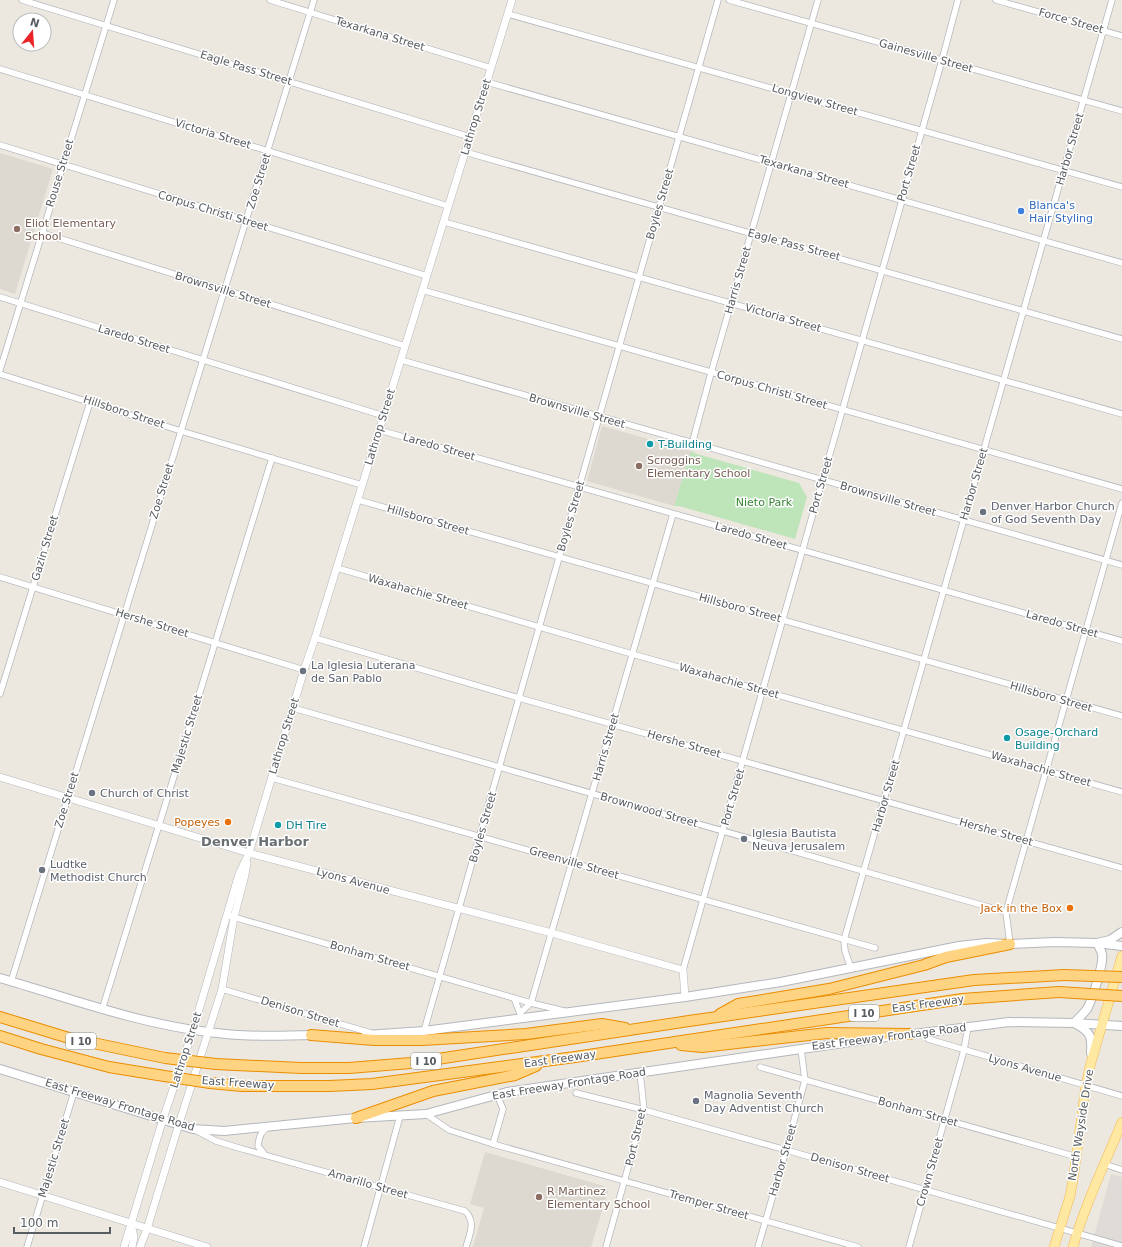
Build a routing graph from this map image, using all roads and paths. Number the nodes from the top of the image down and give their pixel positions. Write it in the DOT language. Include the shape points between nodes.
graph roads {
  1 [pos="22,0"];
  2 [pos="114,0"];
  3 [pos="270,0"];
  4 [pos="314,0"];
  5 [pos="512,0"];
  6 [pos="718,0"];
  7 [pos="729,0"];
  8 [pos="818,0"];
  9 [pos="958,0"];
  10 [pos="996,0"];
  11 [pos="1112,0"];
  12 [pos="310,13"];
  13 [pos="508,14"];
  14 [pos="811,23"];
  15 [pos="106,26"];
  16 [pos="1103,31"];
  17 [pos="1122,36"];
  18 [pos="942,60"];
  19 [pos="699,67"];
  20 [pos="491,68"];
  21 [pos="0,69"];
  22 [pos="289,82"];
  23 [pos="487,82"];
  24 [pos="791,93"];
  25 [pos="85,95"];
  26 [pos="1084,100"];
  27 [pos="1122,111"];
  28 [pos="921,130"];
  29 [pos="679,136"];
  30 [pos="470,137"];
  31 [pos="0,145"];
  32 [pos="268,151"];
  33 [pos="465,152"];
  34 [pos="772,163"];
  35 [pos="63,165"];
  36 [pos="1064,170"];
  37 [pos="1122,187"];
  38 [pos="902,200"];
  39 [pos="448,206"];
  40 [pos="659,207"];
  41 [pos="246,221"];
  42 [pos="444,222"];
  43 [pos="42,233"];
  44 [pos="752,234"];
  45 [pos="1043,240"];
  46 [pos="1122,263"];
  47 [pos="882,270"];
  48 [pos="427,276"];
  49 [pos="640,277"];
  50 [pos="224,290"];
  51 [pos="422,290"];
  52 [pos="0,297"];
  53 [pos="20,304"];
  54 [pos="731,304"];
  55 [pos="1024,311"];
  56 [pos="1122,339"];
  57 [pos="862,340"];
  58 [pos="405,346"];
  59 [pos="620,347"];
  60 [pos="203,360"];
  61 [pos="401,360"];
  62 [pos="0,370"];
  63 [pos="712,372"];
  64 [pos="0,374"];
  65 [pos="1004,381"];
  66 [pos="90,402"];
  67 [pos="842,411"];
  68 [pos="1122,414"];
  69 [pos="384,416"];
  70 [pos="600,418"];
  71 [pos="181,430"];
  72 [pos="379,430"];
  73 [pos="692,444"];
  74 [pos="984,450"];
  75 [pos="272,458"];
  76 [pos="822,481"];
  77 [pos="362,485"];
  78 [pos="580,487"];
  79 [pos="1122,489"];
  80 [pos="358,500"];
  81 [pos="1122,504"];
  82 [pos="673,514"];
  83 [pos="964,520"];
  84 [pos="803,550"];
  85 [pos="559,557"];
  86 [pos="1106,560"];
  87 [pos="1122,565"];
  88 [pos="336,568"];
  89 [pos="0,576"];
  90 [pos="652,584"];
  91 [pos="33,587"];
  92 [pos="944,590"];
  93 [pos="124,614"];
  94 [pos="782,620"];
  95 [pos="539,627"];
  96 [pos="1085,631"];
  97 [pos="315,638"];
  98 [pos="1122,641"];
  99 [pos="215,642"];
  100 [pos="632,654"];
  101 [pos="923,660"];
  102 [pos="304,670"];
  103 [pos="762,690"];
  104 [pos="0,694"];
  105 [pos="519,698"];
  106 [pos="1065,701"];
  107 [pos="292,708"];
  108 [pos="1122,716"];
  109 [pos="612,724"];
  110 [pos="905,731"];
  111 [pos="743,761"];
  112 [pos="500,767"];
  113 [pos="1046,770"];
  114 [pos="0,777"];
  115 [pos="272,778"];
  116 [pos="1122,792"];
  117 [pos="592,794"];
  118 [pos="68,798"];
  119 [pos="884,800"];
  120 [pos="158,826"];
  121 [pos="723,830"];
  122 [pos="480,837"];
  123 [pos="1026,840"];
  124 [pos="249,853"];
  125 [pos="572,862"];
  126 [pos="1122,868"];
  127 [pos="865,871"];
  128 [pos="703,901"];
  129 [pos="459,909"];
  130 [pos="1006,912"];
  131 [pos="230,916"];
  132 [pos="1122,932"];
  133 [pos="552,933"];
  134 [pos="844,940"];
  135 [pos="1097,943"];
  136 [pos="1010,944"];
  137 [pos="1122,946"];
  138 [pos="876,948"];
  139 [pos="1122,956"];
  140 [pos="851,968"];
  141 [pos="683,970"];
  142 [pos="440,976"];
  143 [pos="1122,977"];
  144 [pos="0,978"];
  145 [pos="11,982"];
  146 [pos="222,989"];
  147 [pos="1122,996"];
  148 [pos="685,997"];
  149 [pos="514,998"];
  150 [pos="531,1003"];
  151 [pos="102,1010"];
  152 [pos="571,1013"];
  153 [pos="521,1016"];
  154 [pos="0,1017"];
  155 [pos="713,1017"];
  156 [pos="1074,1023"];
  157 [pos="1101,1024"];
  158 [pos="1122,1026"];
  159 [pos="968,1027"];
  160 [pos="635,1029"];
  161 [pos="193,1030"];
  162 [pos="424,1031"];
  163 [pos="208,1033"];
  164 [pos="910,1034"];
  165 [pos="378,1035"];
  166 [pos="0,1036"];
  167 [pos="311,1036"];
  168 [pos="928,1039"];
  169 [pos="669,1043"];
  170 [pos="801,1048"];
  171 [pos="964,1050"];
  172 [pos="545,1061"];
  173 [pos="1090,1066"];
  174 [pos="760,1067"];
  175 [pos="0,1069"];
  176 [pos="640,1072"];
  177 [pos="805,1080"];
  178 [pos="1086,1085"];
  179 [pos="74,1092"];
  180 [pos="576,1093"];
  181 [pos="497,1095"];
  182 [pos="1122,1096"];
  183 [pos="644,1110"];
  184 [pos="426,1114"];
  185 [pos="400,1116"];
  186 [pos="356,1118"];
  187 [pos="163,1119"];
  188 [pos="945,1119"];
  189 [pos="1122,1122"];
  190 [pos="179,1124"];
  191 [pos="268,1127"];
  192 [pos="193,1128"];
  193 [pos="493,1144"];
  194 [pos="786,1150"];
  195 [pos="265,1155"];
  196 [pos="1077,1157"];
  197 [pos="1104,1164"];
  198 [pos="1122,1170"];
  199 [pos="626,1180"];
  200 [pos="0,1182"];
  201 [pos="381,1188"];
  202 [pos="926,1189"];
  203 [pos="42,1195"];
  204 [pos="766,1221"];
  205 [pos="131,1224"];
  206 [pos="147,1229"];
  207 [pos="1059,1229"];
  208 [pos="1076,1234"];
  209 [pos="1122,1246"];
  210 [pos="27,1247"];
  211 [pos="124,1247"];
  212 [pos="132,1247"];
  213 [pos="140,1247"];
  214 [pos="208,1247"];
  215 [pos="364,1247"];
  216 [pos="466,1247"];
  217 [pos="606,1247"];
  218 [pos="758,1247"];
  219 [pos="858,1247"];
  220 [pos="909,1247"];
  221 [pos="1054,1247"];
  222 [pos="1072,1247"];
  1 -- 15 [label="street, Eagle Pass Street"];
  2 -- 15 [label="street, Rouse Street"];
  3 -- 12 [label="street, Texarkana Street"];
  4 -- 12 [label="street, Zoe Street"];
  5 -- 13 [label="street, Lathrop Street"];
  6 -- 19 [label="street, Boyles Street"];
  7 -- 14 [label="street, Gainesville Street"];
  8 -- 14 [label="street, Harris Street"];
  9 -- 18 [label="street, Port Street"];
  10 -- 16 [label="street, Force Street"];
  11 -- 16 [label="street, Harbor Street"];
  12 -- 20 [label="street, Texarkana Street"];
  12 -- 22 [label="street, Zoe Street"];
  13 -- 19 [label="street, Longview Street"];
  13 -- 20 [label="street, Lathrop Street"];
  14 -- 18 [label="street, Gainesville Street"];
  14 -- 24 [label="street, Harris Street"];
  15 -- 22 [label="street, Eagle Pass Street"];
  15 -- 25 [label="street, Rouse Street"];
  16 -- 17 [label="street, Force Street"];
  16 -- 26 [label="street, Harbor Street"];
  18 -- 26 [label="street, Gainesville Street"];
  18 -- 28 [label="street, Port Street"];
  19 -- 24 [label="street, Longview Street"];
  19 -- 29 [label="street, Boyles Street"];
  20 -- 23 [label="street, Lathrop Street"];
  21 -- 25 [label="street, Victoria Street"];
  22 -- 30 [label="street, Eagle Pass Street"];
  22 -- 32 [label="street, Zoe Street"];
  23 -- 29 [label="street, Texarkana Street"];
  23 -- 30 [label="street, Lathrop Street"];
  24 -- 28 [label="street, Longview Street"];
  24 -- 34 [label="street, Harris Street"];
  25 -- 32 [label="street, Victoria Street"];
  25 -- 35 [label="street, Rouse Street"];
  26 -- 27 [label="street, Gainesville Street"];
  26 -- 36 [label="street, Harbor Street"];
  28 -- 36 [label="street, Longview Street"];
  28 -- 38 [label="street, Port Street"];
  29 -- 34 [label="street, Texarkana Street"];
  29 -- 40 [label="street, Boyles Street"];
  30 -- 33 [label="street, Lathrop Street"];
  31 -- 35 [label="street, Corpus Christi Street"];
  32 -- 39 [label="street, Victoria Street"];
  32 -- 41 [label="street, Zoe Street"];
  33 -- 39 [label="street, Lathrop Street"];
  33 -- 40 [label="street, Eagle Pass Street"];
  34 -- 38 [label="street, Texarkana Street"];
  34 -- 44 [label="street, Harris Street"];
  35 -- 41 [label="street, Corpus Christi Street"];
  35 -- 43 [label="street, Rouse Street"];
  36 -- 37 [label="street, Longview Street"];
  36 -- 45 [label="street, Harbor Street"];
  38 -- 45 [label="street, Texarkana Street"];
  38 -- 47 [label="street, Port Street"];
  39 -- 42 [label="street, Lathrop Street"];
  40 -- 44 [label="street, Eagle Pass Street"];
  40 -- 49 [label="street, Boyles Street"];
  41 -- 48 [label="street, Corpus Christi Street"];
  41 -- 50 [label="street, Zoe Street"];
  42 -- 48 [label="street, Lathrop Street"];
  42 -- 49 [label="street, Victoria Street"];
  43 -- 50 [label="street, Brownsville Street"];
  43 -- 53 [label="street, Rouse Street"];
  44 -- 47 [label="street, Eagle Pass Street"];
  44 -- 54 [label="street, Harris Street"];
  45 -- 46 [label="street, Texarkana Street"];
  45 -- 55 [label="street, Harbor Street"];
  47 -- 55 [label="street, Eagle Pass Street"];
  47 -- 57 [label="street, Port Street"];
  48 -- 51 [label="street, Lathrop Street"];
  49 -- 54 [label="street, Victoria Street"];
  49 -- 59 [label="street, Boyles Street"];
  50 -- 58 [label="street, Brownsville Street"];
  50 -- 60 [label="street, Zoe Street"];
  51 -- 58 [label="street, Lathrop Street"];
  51 -- 59 [label="street, Corpus Christi Street"];
  52 -- 53 [label="street, Laredo Street"];
  53 -- 60 [label="street, Laredo Street"];
  53 -- 62 [label="street, Rouse Street"];
  54 -- 57 [label="street, Victoria Street"];
  54 -- 63 [label="street, Harris Street"];
  55 -- 56 [label="street, Eagle Pass Street"];
  55 -- 65 [label="street, Harbor Street"];
  57 -- 65 [label="street, Victoria Street"];
  57 -- 67 [label="street, Port Street"];
  58 -- 61 [label="street, Lathrop Street"];
  59 -- 63 [label="street, Corpus Christi Street"];
  59 -- 70 [label="street, Boyles Street"];
  60 -- 69 [label="street, Laredo Street"];
  60 -- 71 [label="street, Zoe Street"];
  61 -- 69 [label="street, Lathrop Street"];
  61 -- 70 [label="street, Brownsville Street"];
  63 -- 67 [label="street, Corpus Christi Street"];
  63 -- 73 [label="street, Harris Street"];
  64 -- 66 [label="street, Hillsboro Street"];
  65 -- 68 [label="street, Victoria Street"];
  65 -- 74 [label="street, Harbor Street"];
  66 -- 71 [label="street, Hillsboro Street"];
  66 -- 91 [label="street, Gazin Street"];
  67 -- 74 [label="street, Corpus Christi Street"];
  67 -- 76 [label="street, Port Street"];
  69 -- 72 [label="street, Lathrop Street"];
  70 -- 73 [label="street, Brownsville Street"];
  70 -- 78 [label="street, Boyles Street"];
  71 -- 75 [label="street, Hillsboro Street"];
  71 -- 93 [label="street, Zoe Street"];
  72 -- 77 [label="street, Lathrop Street"];
  72 -- 78 [label="street, Laredo Street"];
  73 -- 76 [label="street, Brownsville Street"];
  74 -- 79 [label="street, Corpus Christi Street"];
  74 -- 83 [label="street, Harbor Street"];
  75 -- 77 [label="street, Hillsboro Street"];
  75 -- 99 [label="street, Majestic Street"];
  76 -- 83 [label="street, Brownsville Street"];
  76 -- 84 [label="street, Port Street"];
  77 -- 80 [label="street, Lathrop Street"];
  78 -- 82 [label="street, Laredo Street"];
  78 -- 85 [label="street, Boyles Street"];
  80 -- 85 [label="street, Hillsboro Street"];
  80 -- 88 [label="street, Lathrop Street"];
  81 -- 86 [label="street"];
  82 -- 84 [label="street, Laredo Street"];
  82 -- 90 [label="street, Harris Street"];
  83 -- 86 [label="street, Brownsville Street"];
  83 -- 92 [label="street, Harbor Street"];
  84 -- 92 [label="street, Laredo Street"];
  84 -- 94 [label="street, Port Street"];
  85 -- 90 [label="street, Hillsboro Street"];
  85 -- 95 [label="street, Boyles Street"];
  86 -- 87 [label="street, Brownsville Street"];
  86 -- 96 [label="street"];
  88 -- 95 [label="street, Waxahachie Street"];
  88 -- 97 [label="street, Lathrop Street"];
  89 -- 91 [label="street, Hershe Street"];
  90 -- 94 [label="street, Hillsboro Street"];
  90 -- 100 [label="street, Harris Street"];
  91 -- 93 [label="street, Hershe Street"];
  91 -- 104 [label="street, Gazin Street"];
  92 -- 96 [label="street, Laredo Street"];
  92 -- 101 [label="street, Harbor Street"];
  93 -- 99 [label="street, Hershe Street"];
  93 -- 118 [label="street, Zoe Street"];
  94 -- 101 [label="street, Hillsboro Street"];
  94 -- 103 [label="street, Port Street"];
  95 -- 100 [label="street, Waxahachie Street"];
  95 -- 105 [label="street, Boyles Street"];
  96 -- 98 [label="street, Laredo Street"];
  96 -- 106 [label="street"];
  97 -- 102 [label="street, Lathrop Street"];
  97 -- 105 [label="street, Hershe Street"];
  99 -- 102 [label="street, Hershe Street"];
  99 -- 120 [label="street, Majestic Street"];
  100 -- 103 [label="street, Waxahachie Street"];
  100 -- 109 [label="street, Harris Street"];
  101 -- 106 [label="street, Hillsboro Street"];
  101 -- 110 [label="street, Harbor Street"];
  102 -- 107 [label="street, Lathrop Street"];
  103 -- 110 [label="street, Waxahachie Street"];
  103 -- 111 [label="street, Port Street"];
  105 -- 109 [label="street, Hershe Street"];
  105 -- 112 [label="street, Boyles Street"];
  106 -- 108 [label="street, Hillsboro Street"];
  106 -- 113 [label="street"];
  107 -- 112 [label="street, Brownwood Street"];
  107 -- 115 [label="street, Lathrop Street"];
  109 -- 111 [label="street, Hershe Street"];
  109 -- 117 [label="street, Harris Street"];
  110 -- 113 [label="street, Waxahachie Street"];
  110 -- 119 [label="street, Harbor Street"];
  111 -- 119 [label="street, Hershe Street"];
  111 -- 121 [label="street, Port Street"];
  112 -- 117 [label="street, Brownwood Street"];
  112 -- 122 [label="street, Boyles Street"];
  113 -- 116 [label="street, Waxahachie Street"];
  113 -- 123 [label="street"];
  114 -- 118 [label="street, Lyons Avenue"];
  115 -- 122 [label="street, Greenville Street"];
  115 -- 124 [label="street, Lathrop Street"];
  117 -- 121 [label="street, Brownwood Street"];
  117 -- 125 [label="street, Harris Street"];
  118 -- 120 [label="street, Lyons Avenue"];
  118 -- 145 [label="street, Zoe Street"];
  119 -- 123 [label="street, Hershe Street"];
  119 -- 127 [label="street, Harbor Street"];
  120 -- 124 [label="street, Lyons Avenue"];
  120 -- 151 [label="street, Majestic Street"];
  121 -- 127 [label="street, Brownwood Street"];
  121 -- 128 [label="street, Port Street"];
  122 -- 125 [label="street, Greenville Street"];
  122 -- 129 [label="street, Boyles Street"];
  123 -- 126 [label="street, Hershe Street"];
  123 -- 130 [label="street"];
  124 -- 129 [label="street, Lyons Avenue"];
  124 -- 131 [label="street, Lathrop Street" via="245,875"];
  125 -- 128 [label="street, Greenville Street"];
  125 -- 133 [label="street, Harris Street"];
  127 -- 130 [label="street, Brownwood Street"];
  127 -- 134 [label="street, Harbor Street"];
  128 -- 134 [label="street, Greenville Street"];
  128 -- 141 [label="street, Port Street"];
  129 -- 133 [label="street, Lyons Avenue"];
  129 -- 142 [label="street, Boyles Street"];
  130 -- 136 [label="street"];
  131 -- 142 [label="street, Bonham Street"];
  131 -- 146 [label="street, Lathrop Street"];
  131 -- 161 [label="street, Lathrop Street"];
  132 -- 135 [label="main road" via="1110,940"];
  133 -- 141 [label="street, Lyons Avenue"];
  133 -- 150 [label="street, Harris Street"];
  134 -- 138 [label="street, Greenville Street"];
  134 -- 140 [label="street, Harbor Street"];
  135 -- 136 [label="main road"];
  135 -- 137 [label="main road"];
  135 -- 156 [label="main road" via="1103,956 1098,977 1088,1007"];
  136 -- 140 [label="main road" via="960,946"];
  136 -- 155 [label="highway" via="946,957 829,989 738,1004"];
  139 -- 157 [label="main road, North Wayside Drive"];
  140 -- 148 [label="main road"];
  141 -- 148 [label="street"];
  142 -- 149 [label="street, Bonham Street"];
  142 -- 162 [label="street, Boyles Street"];
  143 -- 155 [label="highway, East Freeway / I 10, bridge" via="1064,975 974,980"];
  144 -- 145 [label="main road"];
  145 -- 151 [label="main road"];
  146 -- 163 [label="street, Lathrop Street"];
  146 -- 165 [label="street, Denison Street"];
  147 -- 169 [label="highway, East Freeway / I 10, bridge" via="1059,992 962,999"];
  148 -- 152 [label="main road"];
  149 -- 150 [label="street, Bonham Street"];
  149 -- 153 [label="street"];
  150 -- 152 [label="street, Bonham Street"];
  150 -- 153 [label="street"];
  151 -- 161 [label="main road"];
  152 -- 153 [label="main road"];
  153 -- 162 [label="main road"];
  154 -- 160 [label="highway, East Freeway / I 10, bridge" via="69,1038 165,1058 216,1064 294,1068 348,1068 411,1063"];
  155 -- 160 [label="highway, East Freeway / I 10"];
  156 -- 157 [label="main road, East Freeway Frontage Road"];
  156 -- 159 [label="main road, East Freeway Frontage Road" via="1009,1022"];
  156 -- 173 [label="main road" via="1091,1036"];
  157 -- 158 [label="main road, East Freeway Frontage Road"];
  157 -- 173 [label="main road, North Wayside Drive"];
  159 -- 164 [label="main road, East Freeway Frontage Road"];
  159 -- 171 [label="street, Crown Street"];
  160 -- 167 [label="highway" via="602,1024 526,1034 422,1040"];
  161 -- 163 [label="main road"];
  161 -- 187 [label="street, Lathrop Street"];
  162 -- 165 [label="main road"];
  163 -- 167 [label="main road"];
  163 -- 190 [label="street, Lathrop Street"];
  164 -- 169 [label="highway" via="827,1033 702,1047"];
  164 -- 170 [label="main road, East Freeway Frontage Road"];
  165 -- 167 [label="main road"];
  166 -- 172 [label="highway, East Freeway / I 10, bridge" via="109,1067 210,1083 271,1086 372,1084"];
  168 -- 171 [label="street, Lyons Avenue"];
  169 -- 172 [label="highway, East Freeway / I 10"];
  170 -- 176 [label="main road, East Freeway Frontage Road"];
  170 -- 177 [label="street, Harbor Street"];
  171 -- 178 [label="street, Lyons Avenue"];
  171 -- 188 [label="street, Crown Street"];
  172 -- 186 [label="highway" via="515,1075 434,1091"];
  173 -- 178 [label="main road, North Wayside Drive"];
  174 -- 177 [label="street, Bonham Street"];
  175 -- 179 [label="main road, East Freeway Frontage Road"];
  176 -- 181 [label="main road, East Freeway Frontage Road"];
  176 -- 183 [label="street, Port Street"];
  177 -- 188 [label="street, Bonham Street"];
  177 -- 194 [label="street, Harbor Street"];
  178 -- 182 [label="street, Lyons Avenue"];
  178 -- 196 [label="main road, North Wayside Drive"];
  179 -- 187 [label="main road, East Freeway Frontage Road"];
  179 -- 203 [label="street, Majestic Street"];
  180 -- 183 [label="street, Denison Street"];
  181 -- 184 [label="main road, East Freeway Frontage Road"];
  181 -- 193 [label="street" via="504,1109"];
  183 -- 194 [label="street, Denison Street"];
  183 -- 199 [label="street, Port Street"];
  184 -- 185 [label="main road, East Freeway Frontage Road"];
  184 -- 193 [label="street, Tremper Street" via="449,1130"];
  185 -- 186 [label="main road, East Freeway Frontage Road"];
  185 -- 201 [label="street"];
  186 -- 191 [label="main road, East Freeway Frontage Road"];
  187 -- 190 [label="main road, East Freeway Frontage Road"];
  187 -- 205 [label="street, Lathrop Street"];
  188 -- 196 [label="street, Bonham Street"];
  188 -- 202 [label="street, Crown Street"];
  189 -- 197 [label="main road, North Wayside Drive"];
  190 -- 192 [label="main road, East Freeway Frontage Road"];
  190 -- 206 [label="street, Lathrop Street"];
  191 -- 192 [label="main road, East Freeway Frontage Road" via="224,1131"];
  191 -- 195 [label="street" via="263,1130 258,1146"];
  192 -- 195 [label="street, Amarillo Street" via="216,1141"];
  193 -- 199 [label="street, Tremper Street"];
  194 -- 202 [label="street, Denison Street"];
  194 -- 204 [label="street, Harbor Street"];
  195 -- 201 [label="street, Amarillo Street"];
  196 -- 207 [label="main road, North Wayside Drive" via="1070,1196"];
  197 -- 198 [label="street"];
  197 -- 208 [label="main road, North Wayside Drive"];
  199 -- 204 [label="street, Tremper Street"];
  199 -- 217 [label="street, Port Street"];
  200 -- 203 [label="street"];
  201 -- 215 [label="street"];
  201 -- 216 [label="street, Amarillo Street" via="465,1211 472,1223"];
  202 -- 207 [label="street, Denison Street"];
  202 -- 220 [label="street, Crown Street"];
  203 -- 205 [label="street"];
  203 -- 210 [label="street, Majestic Street"];
  204 -- 218 [label="street, Harbor Street"];
  204 -- 219 [label="street, Tremper Street"];
  205 -- 206 [label="street"];
  205 -- 211 [label="street, Lathrop Street"];
  205 -- 212 [label="street" via="134,1237"];
  206 -- 213 [label="street, Lathrop Street"];
  206 -- 214 [label="street"];
  207 -- 208 [label="street, Denison Street"];
  207 -- 221 [label="main road, North Wayside Drive"];
  208 -- 209 [label="street, Denison Street"];
  208 -- 222 [label="main road, North Wayside Drive"];
}
